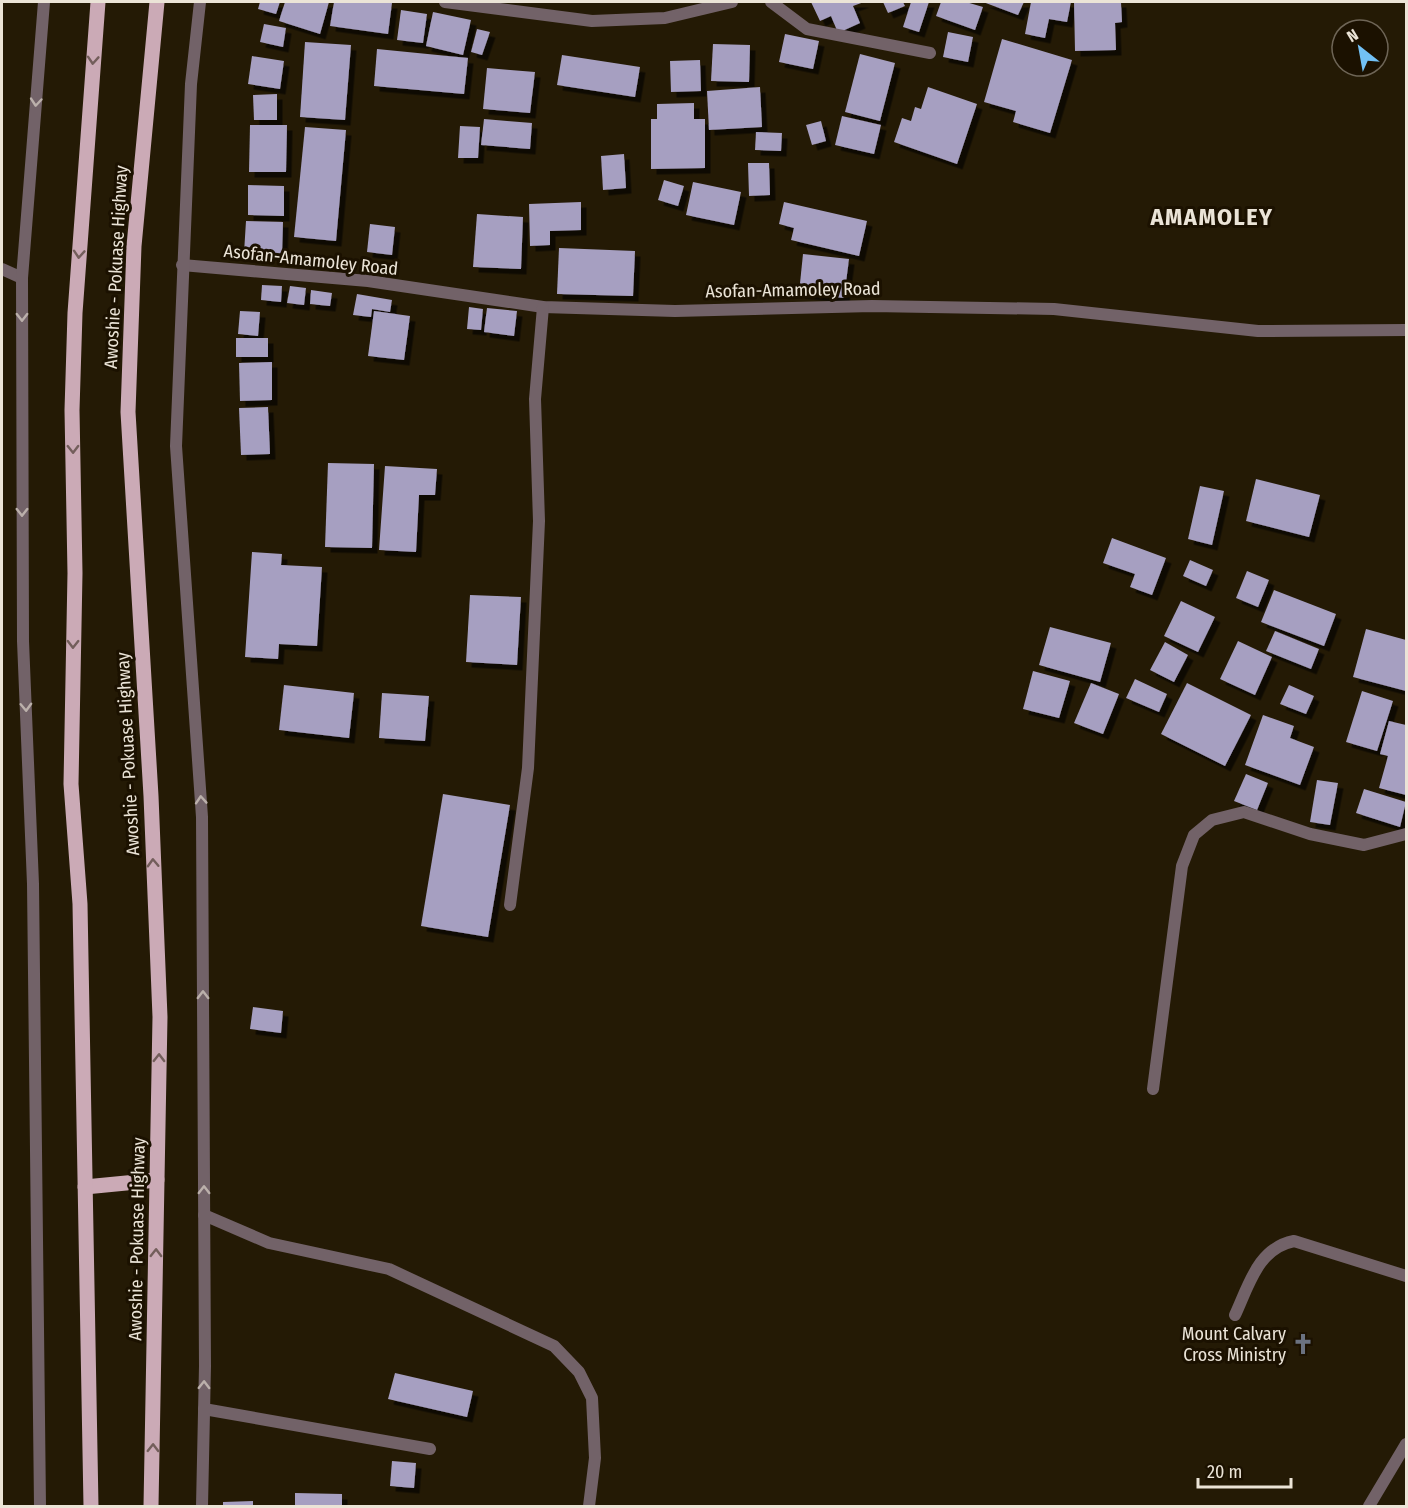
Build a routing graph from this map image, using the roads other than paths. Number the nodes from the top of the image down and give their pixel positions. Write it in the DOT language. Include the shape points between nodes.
graph roads {
  1 [pos="44,2"];
  2 [pos="98,2"];
  3 [pos="157,2"];
  4 [pos="200,2"];
  5 [pos="446,2"];
  6 [pos="732,2"];
  7 [pos="771,2"];
  8 [pos="930,53"];
  9 [pos="182,265"];
  10 [pos="2,269"];
  11 [pos="22,278"];
  12 [pos="543,308"];
  13 [pos="1407,330"];
  14 [pos="1407,834"];
  15 [pos="510,904"];
  16 [pos="1153,1089"];
  17 [pos="157,1180"];
  18 [pos="85,1187"];
  19 [pos="204,1215"];
  20 [pos="1407,1276"];
  21 [pos="1235,1316"];
  22 [pos="204,1409"];
  23 [pos="1407,1444"];
  24 [pos="430,1449"];
  25 [pos="40,1506"];
  26 [pos="91,1506"];
  27 [pos="151,1506"];
  28 [pos="202,1506"];
  29 [pos="589,1506"];
  30 [pos="1369,1506"];
  1 -- 11 [label="street, one-way"];
  2 -- 18 [label="main road, Awoshie - Pokuase Highway, one-way" via="72,410 75,573 71,784 80,904"];
  17 -- 3 [label="main road, Awoshie - Pokuase Highway, one-way" via="160,1017 128,412 134,246"];
  4 -- 9 [label="street" via="191,84"];
  5 -- 6 [label="street" via="592,21 665,18"];
  7 -- 8 [label="street" via="807,29"];
  9 -- 12 [label="street, Asofan-Amamoley Road" via="368,281"];
  19 -- 9 [label="street, one-way" via="202,817 176,446"];
  10 -- 11 [label="street"];
  11 -- 25 [label="street, one-way" via="23,641 33,884"];
  12 -- 13 [label="street, Asofan-Amamoley Road" via="1054,309 1258,331"];
  12 -- 15 [label="street" via="535,399 539,521 528,768"];
  14 -- 16 [label="street" via="1364,845 1310,834 1244,812 1212,820 1194,835 1182,866"];
  17 -- 18 [label="main road"];
  27 -- 17 [label="main road, Awoshie - Pokuase Highway, one-way"];
  18 -- 26 [label="main road, Awoshie - Pokuase Highway"];
  22 -- 19 [label="street, one-way"];
  19 -- 29 [label="street" via="269,1244 389,1269 554,1346 579,1372 592,1398 595,1458"];
  20 -- 21 [label="street" via="1294,1241 1280,1244 1264,1256"];
  22 -- 24 [label="street"];
  22 -- 28 [label="street"];
  23 -- 30 [label="street"];
}
